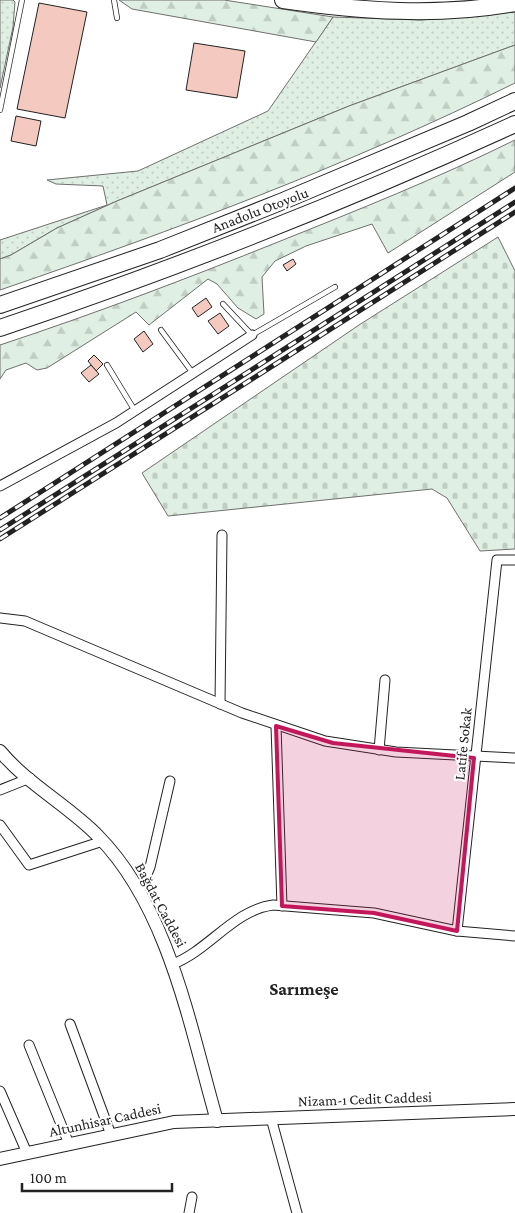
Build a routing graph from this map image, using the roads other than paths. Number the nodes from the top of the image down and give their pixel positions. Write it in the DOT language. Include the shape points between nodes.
graph roads {
  1 [pos="22,0"];
  2 [pos="114,0"];
  3 [pos="283,0"];
  4 [pos="515,3"];
  5 [pos="117,18"];
  6 [pos="515,101"];
  7 [pos="0,110"];
  8 [pos="515,124"];
  9 [pos="335,287"];
  10 [pos="223,304"];
  11 [pos="0,305"];
  12 [pos="0,328"];
  13 [pos="161,330"];
  14 [pos="252,335"];
  15 [pos="107,365"];
  16 [pos="192,372"];
  17 [pos="135,411"];
  18 [pos="0,486"];
  19 [pos="222,535"];
  20 [pos="515,560"];
  21 [pos="0,618"];
  22 [pos="385,680"];
  23 [pos="220,704"];
  24 [pos="276,726"];
  25 [pos="379,750"];
  26 [pos="0,751"];
  27 [pos="474,758"];
  28 [pos="515,758"];
  29 [pos="30,778"];
  30 [pos="170,781"];
  31 [pos="0,790"];
  32 [pos="0,825"];
  33 [pos="103,841"];
  34 [pos="138,893"];
  35 [pos="282,906"];
  36 [pos="457,931"];
  37 [pos="515,936"];
  38 [pos="173,964"];
  39 [pos="70,1024"];
  40 [pos="29,1045"];
  41 [pos="0,1091"];
  42 [pos="515,1109"];
  43 [pos="271,1118"];
  44 [pos="217,1121"];
  45 [pos="110,1135"];
  46 [pos="69,1144"];
  47 [pos="27,1153"];
  48 [pos="0,1159"];
  49 [pos="192,1197"];
  50 [pos="190,1213"];
  51 [pos="297,1213"];
  1 -- 7 [label="lane"];
  2 -- 5 [label="lane"];
  3 -- 4 [label="highway" via="346,8 414,11"];
  6 -- 11 [label="highway, Anadolu Otoyolu" via="460,127 160,250"];
  8 -- 12 [label="highway, Anadolu Otoyolu" via="342,200 154,274"];
  9 -- 14 [label="lane"];
  10 -- 14 [label="lane"];
  13 -- 16 [label="lane"];
  14 -- 16 [label="street"];
  15 -- 17 [label="lane"];
  16 -- 17 [label="street"];
  17 -- 18 [label="street"];
  19 -- 23 [label="street"];
  20 -- 27 [label="street, Latife Sokak" via="497,560"];
  21 -- 23 [label="street" via="25,621"];
  22 -- 25 [label="street"];
  23 -- 24 [label="street"];
  24 -- 25 [label="street" via="324,741"];
  24 -- 35 [label="street"];
  25 -- 27 [label="street"];
  26 -- 29 [label="street, Bağdat Caddesi"];
  27 -- 28 [label="street"];
  27 -- 36 [label="street, Latife Sokak"];
  29 -- 31 [label="street"];
  29 -- 33 [label="street, Bağdat Caddesi"];
  30 -- 34 [label="street" via="150,867"];
  32 -- 33 [label="street" via="29,866"];
  33 -- 34 [label="street, Bağdat Caddesi"];
  34 -- 38 [label="street, Bağdat Caddesi"];
  35 -- 36 [label="street" via="374,913"];
  35 -- 38 [label="street" via="265,906 248,914 189,958"];
  36 -- 37 [label="street"];
  38 -- 44 [label="street, Bağdat Caddesi"];
  39 -- 45 [label="street"];
  40 -- 46 [label="street"];
  41 -- 47 [label="street"];
  42 -- 43 [label="street, Nizam-ı Cedit Caddesi"];
  43 -- 44 [label="street, Nizam-ı Cedit Caddesi"];
  43 -- 51 [label="street"];
  44 -- 45 [label="street, Altunhisar Caddesi" via="174,1122"];
  45 -- 46 [label="street, Altunhisar Caddesi"];
  46 -- 47 [label="street, Altunhisar Caddesi"];
  47 -- 48 [label="street, Altunhisar Caddesi"];
  49 -- 50 [label="street"];
}
